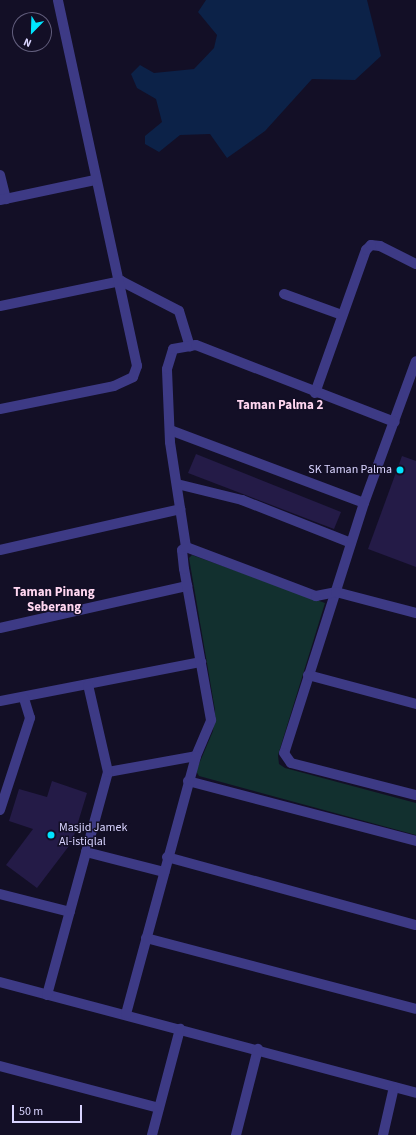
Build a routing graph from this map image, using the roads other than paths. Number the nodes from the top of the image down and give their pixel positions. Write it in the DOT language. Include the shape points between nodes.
graph roads {
  1 [pos="58,0"];
  2 [pos="0,175"];
  3 [pos="95,180"];
  4 [pos="3,200"];
  5 [pos="416,264"];
  6 [pos="121,281"];
  7 [pos="284,294"];
  8 [pos="0,306"];
  9 [pos="342,315"];
  10 [pos="190,346"];
  11 [pos="416,361"];
  12 [pos="315,392"];
  13 [pos="0,409"];
  14 [pos="395,422"];
  15 [pos="170,430"];
  16 [pos="177,484"];
  17 [pos="364,503"];
  18 [pos="180,509"];
  19 [pos="351,543"];
  20 [pos="186,547"];
  21 [pos="0,550"];
  22 [pos="187,586"];
  23 [pos="336,592"];
  24 [pos="416,613"];
  25 [pos="0,628"];
  26 [pos="201,662"];
  27 [pos="308,675"];
  28 [pos="88,685"];
  29 [pos="24,698"];
  30 [pos="0,701"];
  31 [pos="416,704"];
  32 [pos="196,756"];
  33 [pos="108,772"];
  34 [pos="188,781"];
  35 [pos="3,793"];
  36 [pos="416,796"];
  37 [pos="0,810"];
  38 [pos="416,841"];
  39 [pos="86,852"];
  40 [pos="167,857"];
  41 [pos="164,872"];
  42 [pos="0,894"];
  43 [pos="70,912"];
  44 [pos="416,925"];
  45 [pos="146,938"];
  46 [pos="0,982"];
  47 [pos="47,995"];
  48 [pos="416,1009"];
  49 [pos="126,1014"];
  50 [pos="180,1029"];
  51 [pos="258,1049"];
  52 [pos="0,1066"];
  53 [pos="394,1087"];
  54 [pos="416,1093"];
  55 [pos="159,1108"];
  56 [pos="152,1135"];
  57 [pos="236,1135"];
  58 [pos="383,1135"];
  1 -- 3 [label="street"];
  2 -- 4 [label="street"];
  3 -- 4 [label="street"];
  3 -- 6 [label="street"];
  5 -- 9 [label="street" via="371,245 366,250"];
  6 -- 8 [label="street"];
  6 -- 10 [label="street" via="179,311"];
  6 -- 13 [label="street" via="137,366 133,377 114,386"];
  7 -- 9 [label="street"];
  9 -- 12 [label="street"];
  10 -- 12 [label="street"];
  10 -- 15 [label="street" via="173,349 168,358"];
  11 -- 14 [label="street"];
  12 -- 14 [label="street"];
  14 -- 17 [label="street"];
  15 -- 16 [label="street"];
  15 -- 17 [label="street"];
  16 -- 18 [label="street"];
  16 -- 19 [label="street" via="242,500"];
  17 -- 19 [label="street"];
  18 -- 20 [label="street"];
  18 -- 21 [label="street"];
  19 -- 23 [label="street"];
  20 -- 22 [label="street" via="182,550"];
  20 -- 23 [label="street" via="316,596"];
  22 -- 25 [label="street"];
  22 -- 26 [label="street"];
  23 -- 24 [label="street"];
  23 -- 27 [label="street"];
  26 -- 28 [label="street"];
  26 -- 32 [label="street" via="210,720"];
  27 -- 31 [label="street"];
  27 -- 36 [label="street" via="285,747 287,759"];
  28 -- 29 [label="street"];
  28 -- 33 [label="street"];
  29 -- 30 [label="street"];
  29 -- 35 [label="street" via="30,718"];
  32 -- 33 [label="street"];
  32 -- 34 [label="street"];
  33 -- 39 [label="street"];
  34 -- 38 [label="street"];
  34 -- 40 [label="street"];
  35 -- 37 [label="street"];
  39 -- 41 [label="street"];
  39 -- 43 [label="street"];
  40 -- 41 [label="street"];
  40 -- 44 [label="street"];
  41 -- 45 [label="street"];
  42 -- 43 [label="street"];
  43 -- 47 [label="street"];
  45 -- 48 [label="street"];
  45 -- 49 [label="street"];
  46 -- 47 [label="street"];
  47 -- 49 [label="street"];
  49 -- 50 [label="street"];
  50 -- 51 [label="street"];
  50 -- 55 [label="street"];
  51 -- 53 [label="street"];
  51 -- 57 [label="street"];
  52 -- 55 [label="street"];
  53 -- 54 [label="street"];
  53 -- 58 [label="street"];
  55 -- 56 [label="street"];
}
